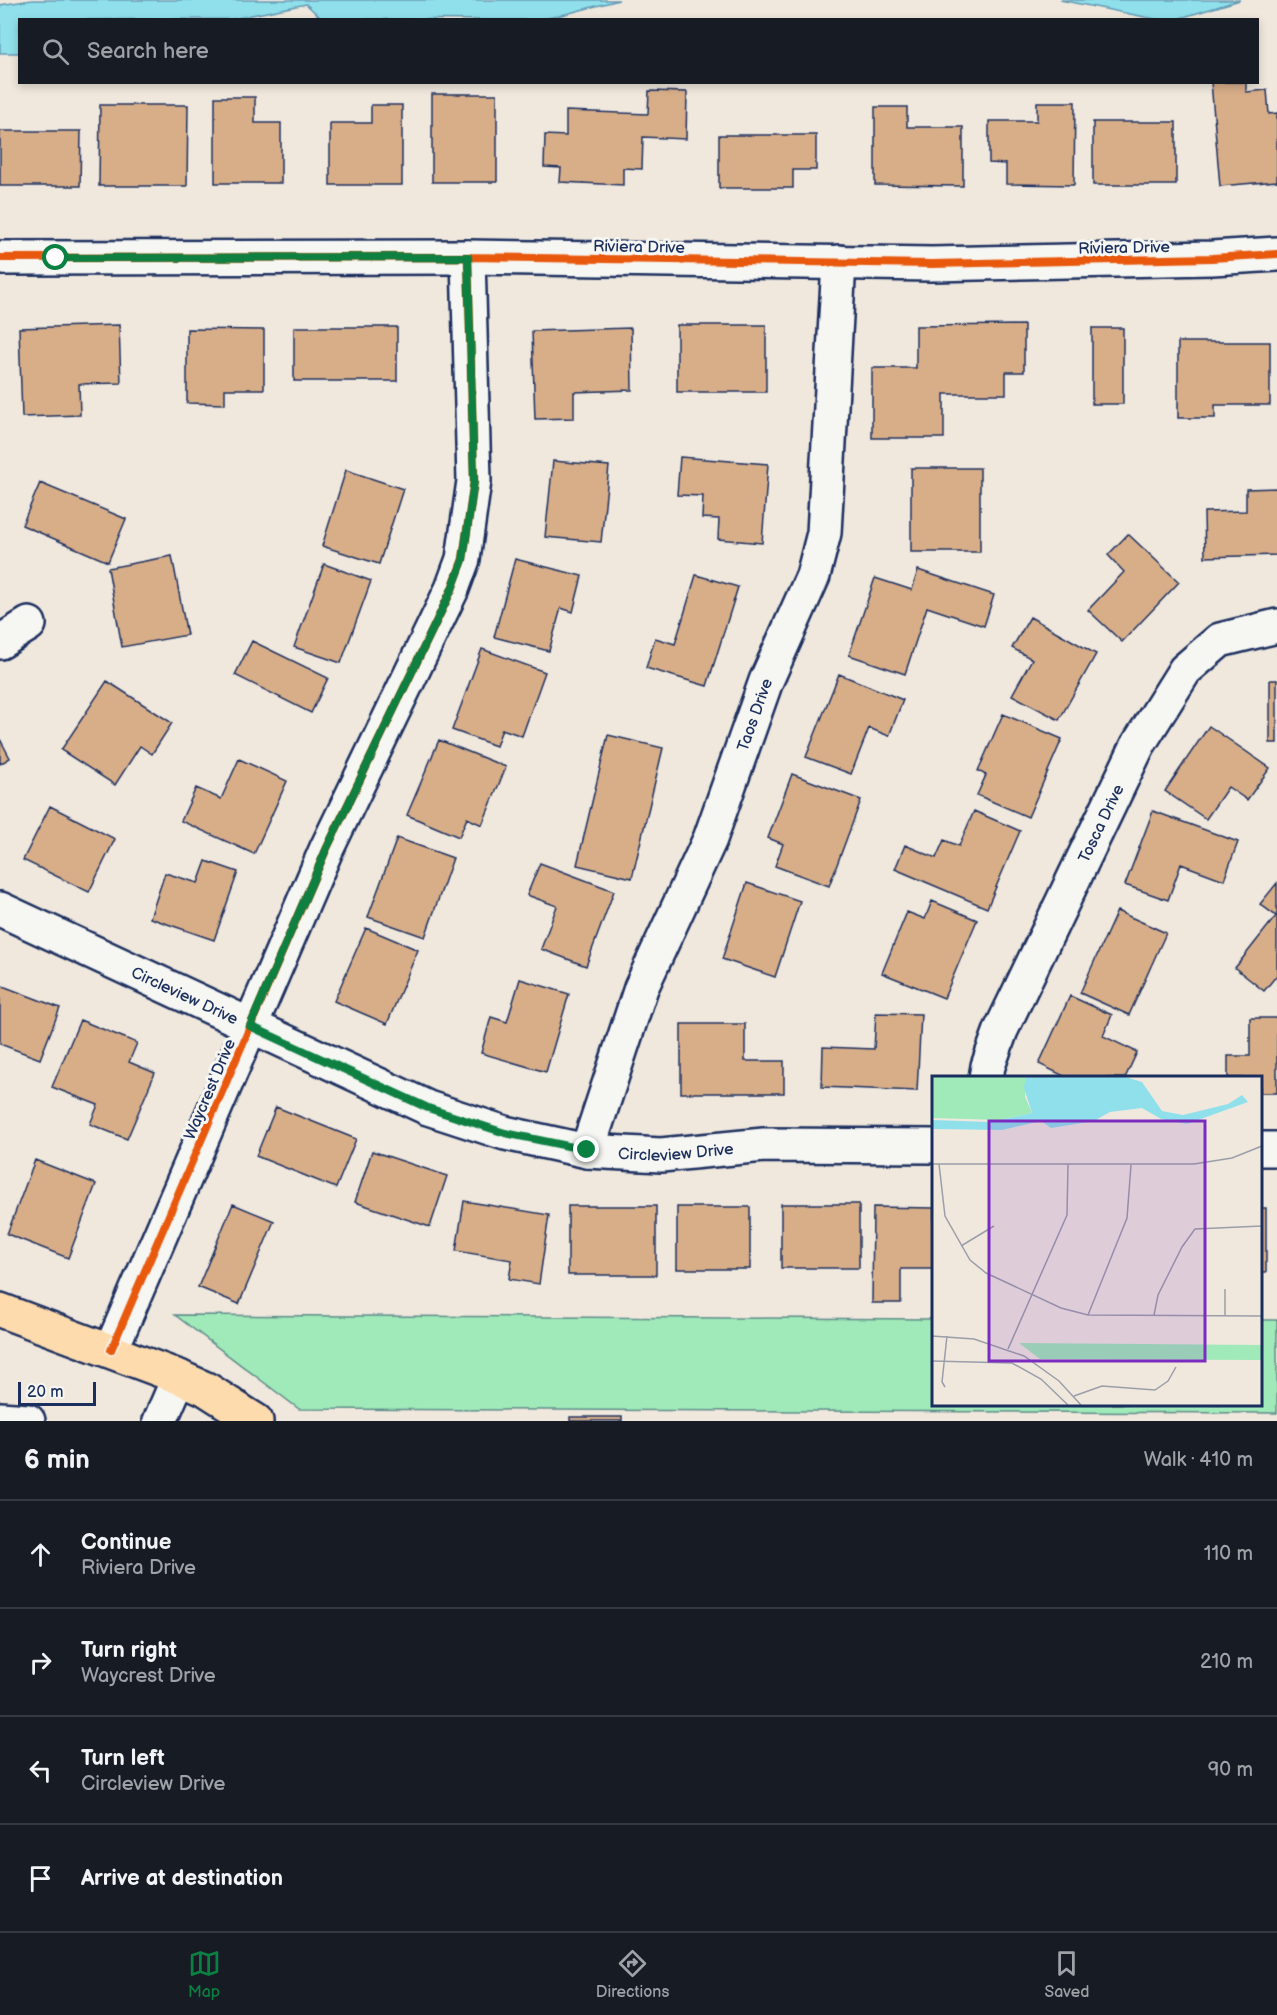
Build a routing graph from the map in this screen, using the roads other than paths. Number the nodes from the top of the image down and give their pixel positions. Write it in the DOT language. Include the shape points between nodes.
graph roads {
  1 [pos="1277,254"];
  2 [pos="468,257"];
  3 [pos="0,258"];
  4 [pos="839,262"];
  5 [pos="29,624"];
  6 [pos="1277,626"];
  7 [pos="0,642"];
  8 [pos="0,909"];
  9 [pos="250,1026"];
  10 [pos="986,1076"];
  11 [pos="932,1146"];
  12 [pos="587,1150"];
  13 [pos="0,1310"];
  14 [pos="111,1350"];
  15 [pos="179,1377"];
  16 [pos="0,1419"];
  17 [pos="28,1421"];
  18 [pos="160,1421"];
  19 [pos="256,1421"];
  1 -- 4 [label="street, Riviera Drive" via="932,264"];
  2 -- 3 [label="street, Riviera Drive"];
  2 -- 4 [label="street, Riviera Drive"];
  2 -- 9 [label="street, Waycrest Drive" via="474,481 463,560 326,850"];
  4 -- 12 [label="street, Taos Drive" via="824,533 813,576 766,681 710,839 641,988"];
  5 -- 7 [label="street"];
  6 -- 10 [label="street, Tosca Drive" via="1220,640 1185,670 1138,745 1001,1030"];
  8 -- 9 [label="street, Circleview Drive"];
  9 -- 12 [label="street, Circleview Drive" via="428,1108 505,1133"];
  9 -- 14 [label="street, Waycrest Drive"];
  11 -- 12 [label="street, Circleview Drive" via="764,1145 661,1155"];
  13 -- 14 [label="main road"];
  14 -- 15 [label="main road"];
  15 -- 18 [label="street"];
  15 -- 19 [label="main road"];
  16 -- 17 [label="street"];
}
